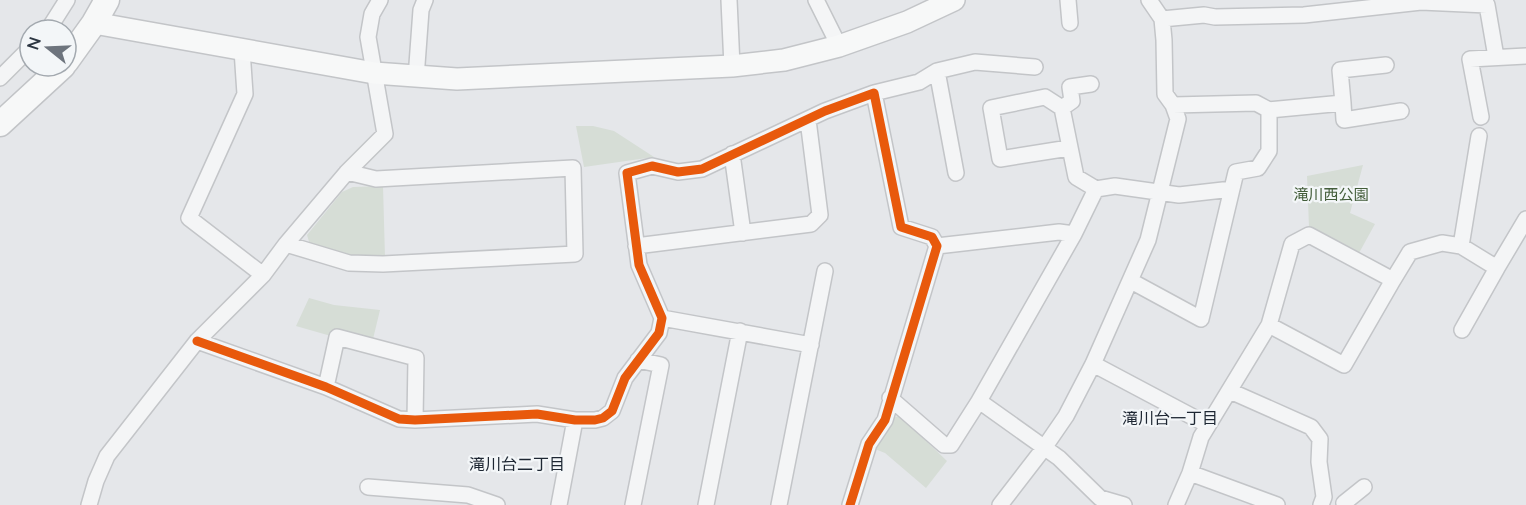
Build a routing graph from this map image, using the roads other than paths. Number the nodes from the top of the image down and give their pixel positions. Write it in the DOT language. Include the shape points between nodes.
graph roads {
  1 [pos="107,0"];
  2 [pos="380,0"];
  3 [pos="425,0"];
  4 [pos="729,0"];
  5 [pos="816,0"];
  6 [pos="954,0"];
  7 [pos="1068,0"];
  8 [pos="1149,0"];
  9 [pos="63,2"];
  10 [pos="54,18"];
  11 [pos="1162,19"];
  12 [pos="94,23"];
  13 [pos="1070,23"];
  14 [pos="78,45"];
  15 [pos="839,46"];
  16 [pos="242,50"];
  17 [pos="1526,56"];
  18 [pos="1496,57"];
  19 [pos="18,60"];
  20 [pos="1386,64"];
  21 [pos="732,66"];
  22 [pos="1035,67"];
  23 [pos="937,71"];
  24 [pos="374,74"];
  25 [pos="0,78"];
  26 [pos="50,78"];
  27 [pos="416,78"];
  28 [pos="1090,84"];
  29 [pos="874,93"];
  30 [pos="1343,103"];
  31 [pos="1173,105"];
  32 [pos="1062,108"];
  33 [pos="1269,110"];
  34 [pos="1401,111"];
  35 [pos="1481,117"];
  36 [pos="808,120"];
  37 [pos="0,124"];
  38 [pos="1479,136"];
  39 [pos="1069,148"];
  40 [pos="732,154"];
  41 [pos="347,172"];
  42 [pos="956,173"];
  43 [pos="1096,189"];
  44 [pos="1232,189"];
  45 [pos="1161,191"];
  46 [pos="1526,219"];
  47 [pos="743,232"];
  48 [pos="1074,234"];
  49 [pos="286,244"];
  50 [pos="636,246"];
  51 [pos="938,246"];
  52 [pos="1461,246"];
  53 [pos="1497,268"];
  54 [pos="825,271"];
  55 [pos="263,275"];
  56 [pos="1393,280"];
  57 [pos="1131,281"];
  58 [pos="662,318"];
  59 [pos="1269,325"];
  60 [pos="1462,330"];
  61 [pos="741,331"];
  62 [pos="197,341"];
  63 [pos="811,345"];
  64 [pos="639,360"];
  65 [pos="1093,364"];
  66 [pos="327,387"];
  67 [pos="1230,391"];
  68 [pos="890,398"];
  69 [pos="979,401"];
  70 [pos="415,420"];
  71 [pos="575,420"];
  72 [pos="1208,425"];
  73 [pos="1044,448"];
  74 [pos="1190,473"];
  75 [pos="368,487"];
  76 [pos="1364,487"];
  77 [pos="89,505"];
  78 [pos="497,505"];
  79 [pos="559,505"];
  80 [pos="633,505"];
  81 [pos="706,505"];
  82 [pos="779,505"];
  83 [pos="850,505"];
  84 [pos="1000,505"];
  85 [pos="1124,505"];
  86 [pos="1176,505"];
  87 [pos="1277,505"];
  88 [pos="1321,505"];
  89 [pos="1345,505"];
  1 -- 12 [label="main road"];
  2 -- 24 [label="street" via="372,14 368,37"];
  3 -- 27 [label="street"];
  4 -- 21 [label="street"];
  5 -- 15 [label="street"];
  6 -- 15 [label="street"];
  7 -- 13 [label="street"];
  8 -- 11 [label="street"];
  9 -- 10 [label="street"];
  11 -- 18 [label="street" via="1304,15 1421,2 1486,5"];
  11 -- 31 [label="street" via="1165,94"];
  12 -- 14 [label="main road"];
  12 -- 16 [label="street"];
  15 -- 21 [label="street" via="784,60"];
  16 -- 24 [label="street"];
  16 -- 55 [label="street" via="245,94 189,218"];
  17 -- 18 [label="street"];
  18 -- 35 [label="street" via="1470,59"];
  19 -- 25 [label="street"];
  20 -- 30 [label="street" via="1340,70"];
  21 -- 27 [label="street"];
  22 -- 23 [label="street" via="975,62"];
  23 -- 29 [label="street" via="919,82"];
  23 -- 42 [label="street"];
  24 -- 27 [label="street"];
  24 -- 41 [label="street" via="384,134"];
  26 -- 37 [label="main road"];
  28 -- 32 [label="street" via="1070,87 1072,101"];
  29 -- 36 [label="street"];
  29 -- 51 [label="street" via="901,227 932,237"];
  30 -- 33 [label="street"];
  30 -- 34 [label="street" via="1344,120"];
  31 -- 33 [label="street" via="1256,103"];
  31 -- 45 [label="street" via="1178,119"];
  32 -- 39 [label="street"];
  32 -- 39 [label="street" via="1045,97 991,108 1000,159"];
  33 -- 44 [label="street" via="1269,151 1258,168 1236,172"];
  36 -- 40 [label="street"];
  36 -- 47 [label="street" via="820,215 811,224"];
  38 -- 52 [label="street"];
  39 -- 43 [label="street" via="1076,177"];
  40 -- 47 [label="street"];
  40 -- 50 [label="street" via="702,169 678,172 652,166 627,172"];
  41 -- 49 [label="street"];
  41 -- 49 [label="street" via="376,179 573,168 575,254 349,263"];
  43 -- 45 [label="street" via="1115,186"];
  43 -- 48 [label="street"];
  44 -- 45 [label="street" via="1179,195"];
  44 -- 57 [label="street" via="1201,320"];
  45 -- 57 [label="street" via="1148,240"];
  46 -- 53 [label="street"];
  47 -- 50 [label="street"];
  48 -- 51 [label="street" via="1059,232"];
  48 -- 69 [label="street"];
  49 -- 55 [label="street"];
  50 -- 58 [label="street" via="639,265"];
  51 -- 68 [label="street"];
  52 -- 53 [label="street"];
  52 -- 56 [label="street" via="1442,243 1410,252"];
  53 -- 60 [label="street"];
  54 -- 63 [label="street"];
  55 -- 62 [label="street"];
  56 -- 59 [label="street" via="1344,365"];
  56 -- 59 [label="street" via="1309,235 1292,244"];
  57 -- 65 [label="street"];
  58 -- 61 [label="street"];
  58 -- 64 [label="street" via="659,333"];
  59 -- 67 [label="street"];
  61 -- 63 [label="street"];
  61 -- 81 [label="street"];
  62 -- 66 [label="street"];
  62 -- 77 [label="street" via="107,456"];
  63 -- 82 [label="street"];
  64 -- 71 [label="street" via="625,378 612,411 595,420"];
  64 -- 80 [label="street" via="661,365"];
  65 -- 72 [label="street"];
  65 -- 73 [label="street"];
  66 -- 70 [label="street" via="399,418"];
  66 -- 70 [label="street" via="337,337 416,357"];
  67 -- 72 [label="street"];
  67 -- 88 [label="street" via="1311,427 1320,439 1324,497"];
  68 -- 69 [label="street" via="944,445 951,445"];
  68 -- 83 [label="street" via="885,420 869,444"];
  69 -- 73 [label="street"];
  70 -- 71 [label="street" via="537,414"];
  71 -- 79 [label="street"];
  72 -- 74 [label="street"];
  73 -- 84 [label="street"];
  73 -- 85 [label="street" via="1100,498"];
  74 -- 86 [label="street"];
  74 -- 87 [label="street"];
  75 -- 78 [label="street" via="468,495"];
  76 -- 89 [label="street"];
}
